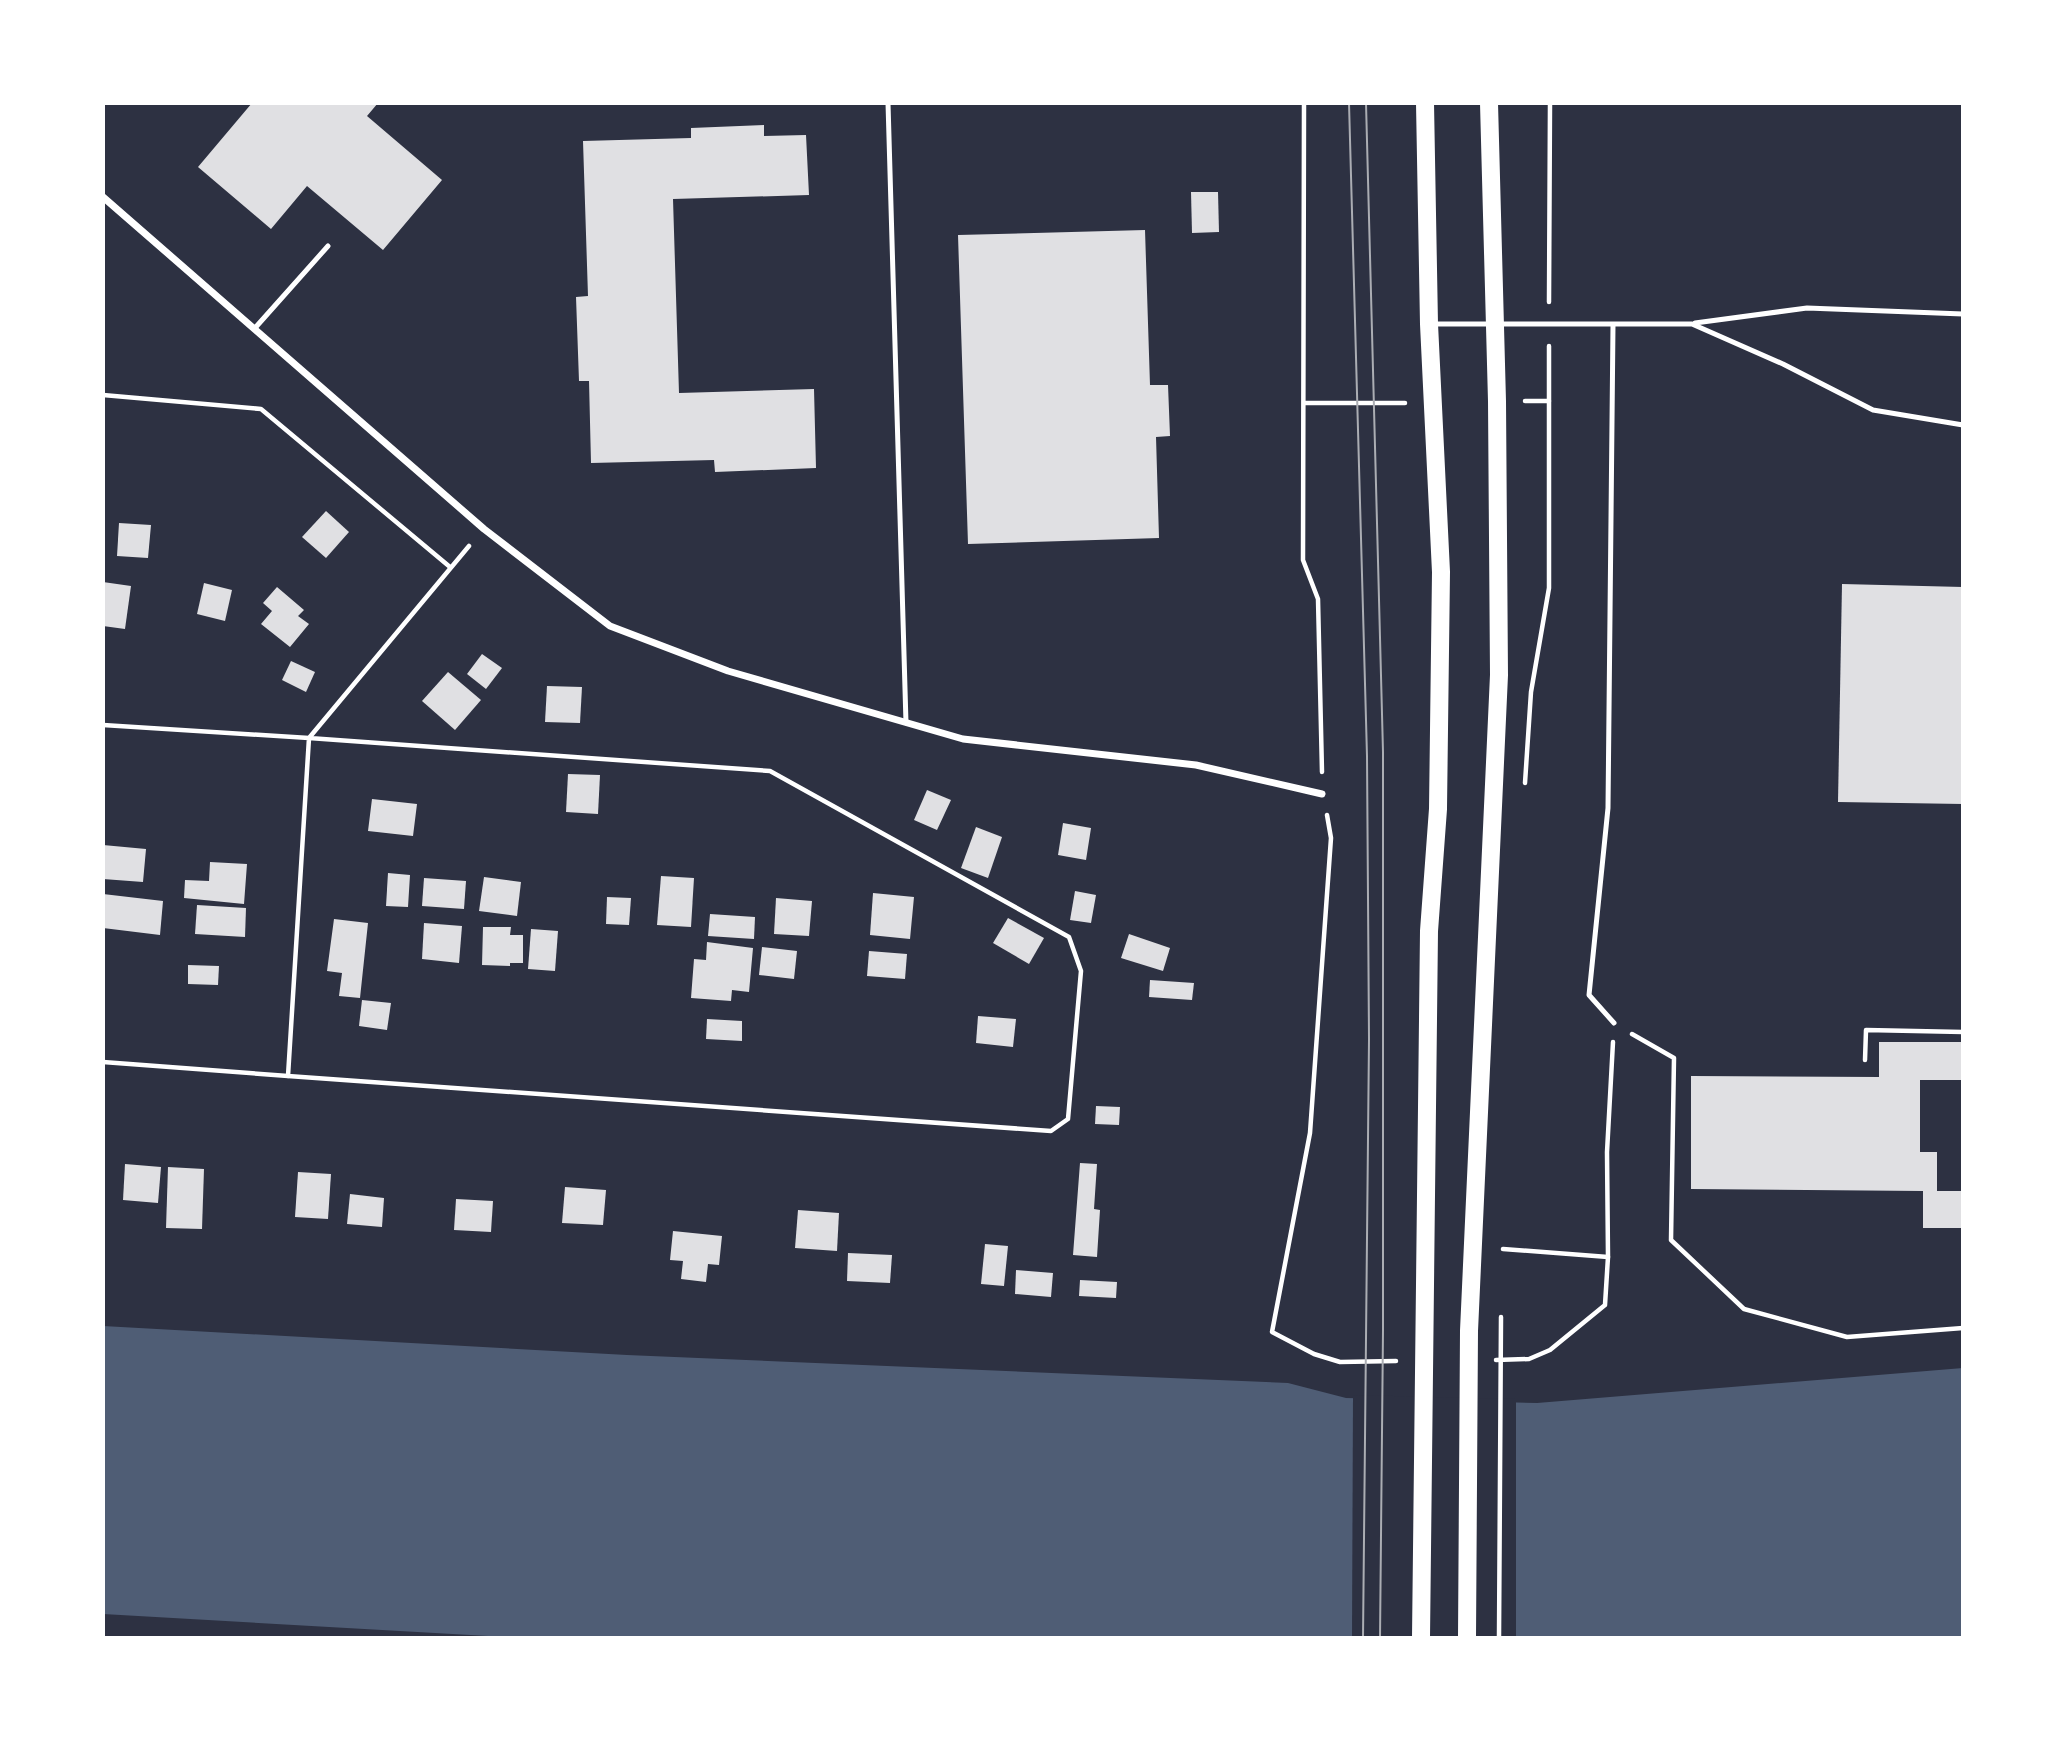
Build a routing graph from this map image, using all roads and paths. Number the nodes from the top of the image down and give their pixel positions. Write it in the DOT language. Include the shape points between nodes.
graph roads {
  1 [pos="888,103"];
  2 [pos="1304,103"];
  3 [pos="1425,103"];
  4 [pos="1489,103"];
  5 [pos="1549,103"];
  6 [pos="103,197"];
  7 [pos="328,246"];
  8 [pos="1963,314"];
  9 [pos="1429,324"];
  10 [pos="1692,324"];
  11 [pos="1495,325"];
  12 [pos="1613,325"];
  13 [pos="1549,326"];
  14 [pos="255,328"];
  15 [pos="103,395"];
  16 [pos="1963,425"];
  17 [pos="484,530"];
  18 [pos="450,567"];
  19 [pos="906,723"];
  20 [pos="103,725"];
  21 [pos="309,738"];
  22 [pos="1525,785"];
  23 [pos="1322,794"];
  24 [pos="1614,1023"];
  25 [pos="1963,1032"];
  26 [pos="1866,1060"];
  27 [pos="103,1062"];
  28 [pos="288,1076"];
  29 [pos="1504,1236"];
  30 [pos="1608,1257"];
  31 [pos="1502,1304"];
  32 [pos="1963,1328"];
  33 [pos="1529,1359"];
  34 [pos="1340,1362"];
  35 [pos="1421,1638"];
  36 [pos="1467,1638"];
  37 [pos="1499,1638"];
  1 -- 19 [label="lane"];
  2 -- 23 [label="path" via="1303,559 1318,599"];
  3 -- 9 [label="main road"];
  4 -- 11 [label="main road"];
  5 -- 13 [label="path"];
  6 -- 14 [label="street"];
  7 -- 14 [label="lane"];
  8 -- 10 [label="lane" via="1807,309"];
  9 -- 11 [label="lane"];
  9 -- 35 [label="main road" via="1441,572 1438,809 1429,931"];
  10 -- 12 [label="lane"];
  10 -- 16 [label="lane" via="1872,410"];
  11 -- 13 [label="lane"];
  11 -- 36 [label="main road" via="1499,675 1469,1331"];
  12 -- 13 [label="lane"];
  12 -- 24 [label="lane" via="1608,808 1589,995"];
  13 -- 22 [label="path" via="1549,588 1531,692"];
  14 -- 17 [label="street"];
  15 -- 18 [label="path" via="261,409"];
  17 -- 18 [label="path"];
  17 -- 19 [label="street" via="610,626 728,671"];
  18 -- 21 [label="path"];
  19 -- 23 [label="street" via="963,739 1196,765"];
  20 -- 21 [label="path"];
  21 -- 28 [label="path"];
  21 -- 28 [label="path" via="770,771 1069,937 1081,971 1068,1119 1051,1131"];
  23 -- 34 [label="path" via="1331,838 1310,1133 1272,1332"];
  24 -- 30 [label="path" via="1607,1152"];
  24 -- 32 [label="path" via="1674,1058 1671,1240 1744,1310 1847,1337"];
  25 -- 26 [label="path" via="1866,1030"];
  27 -- 28 [label="path"];
  29 -- 30 [label="path" via="1503,1250"];
  30 -- 33 [label="path" via="1605,1305 1550,1350"];
  31 -- 37 [label="path"];
}
